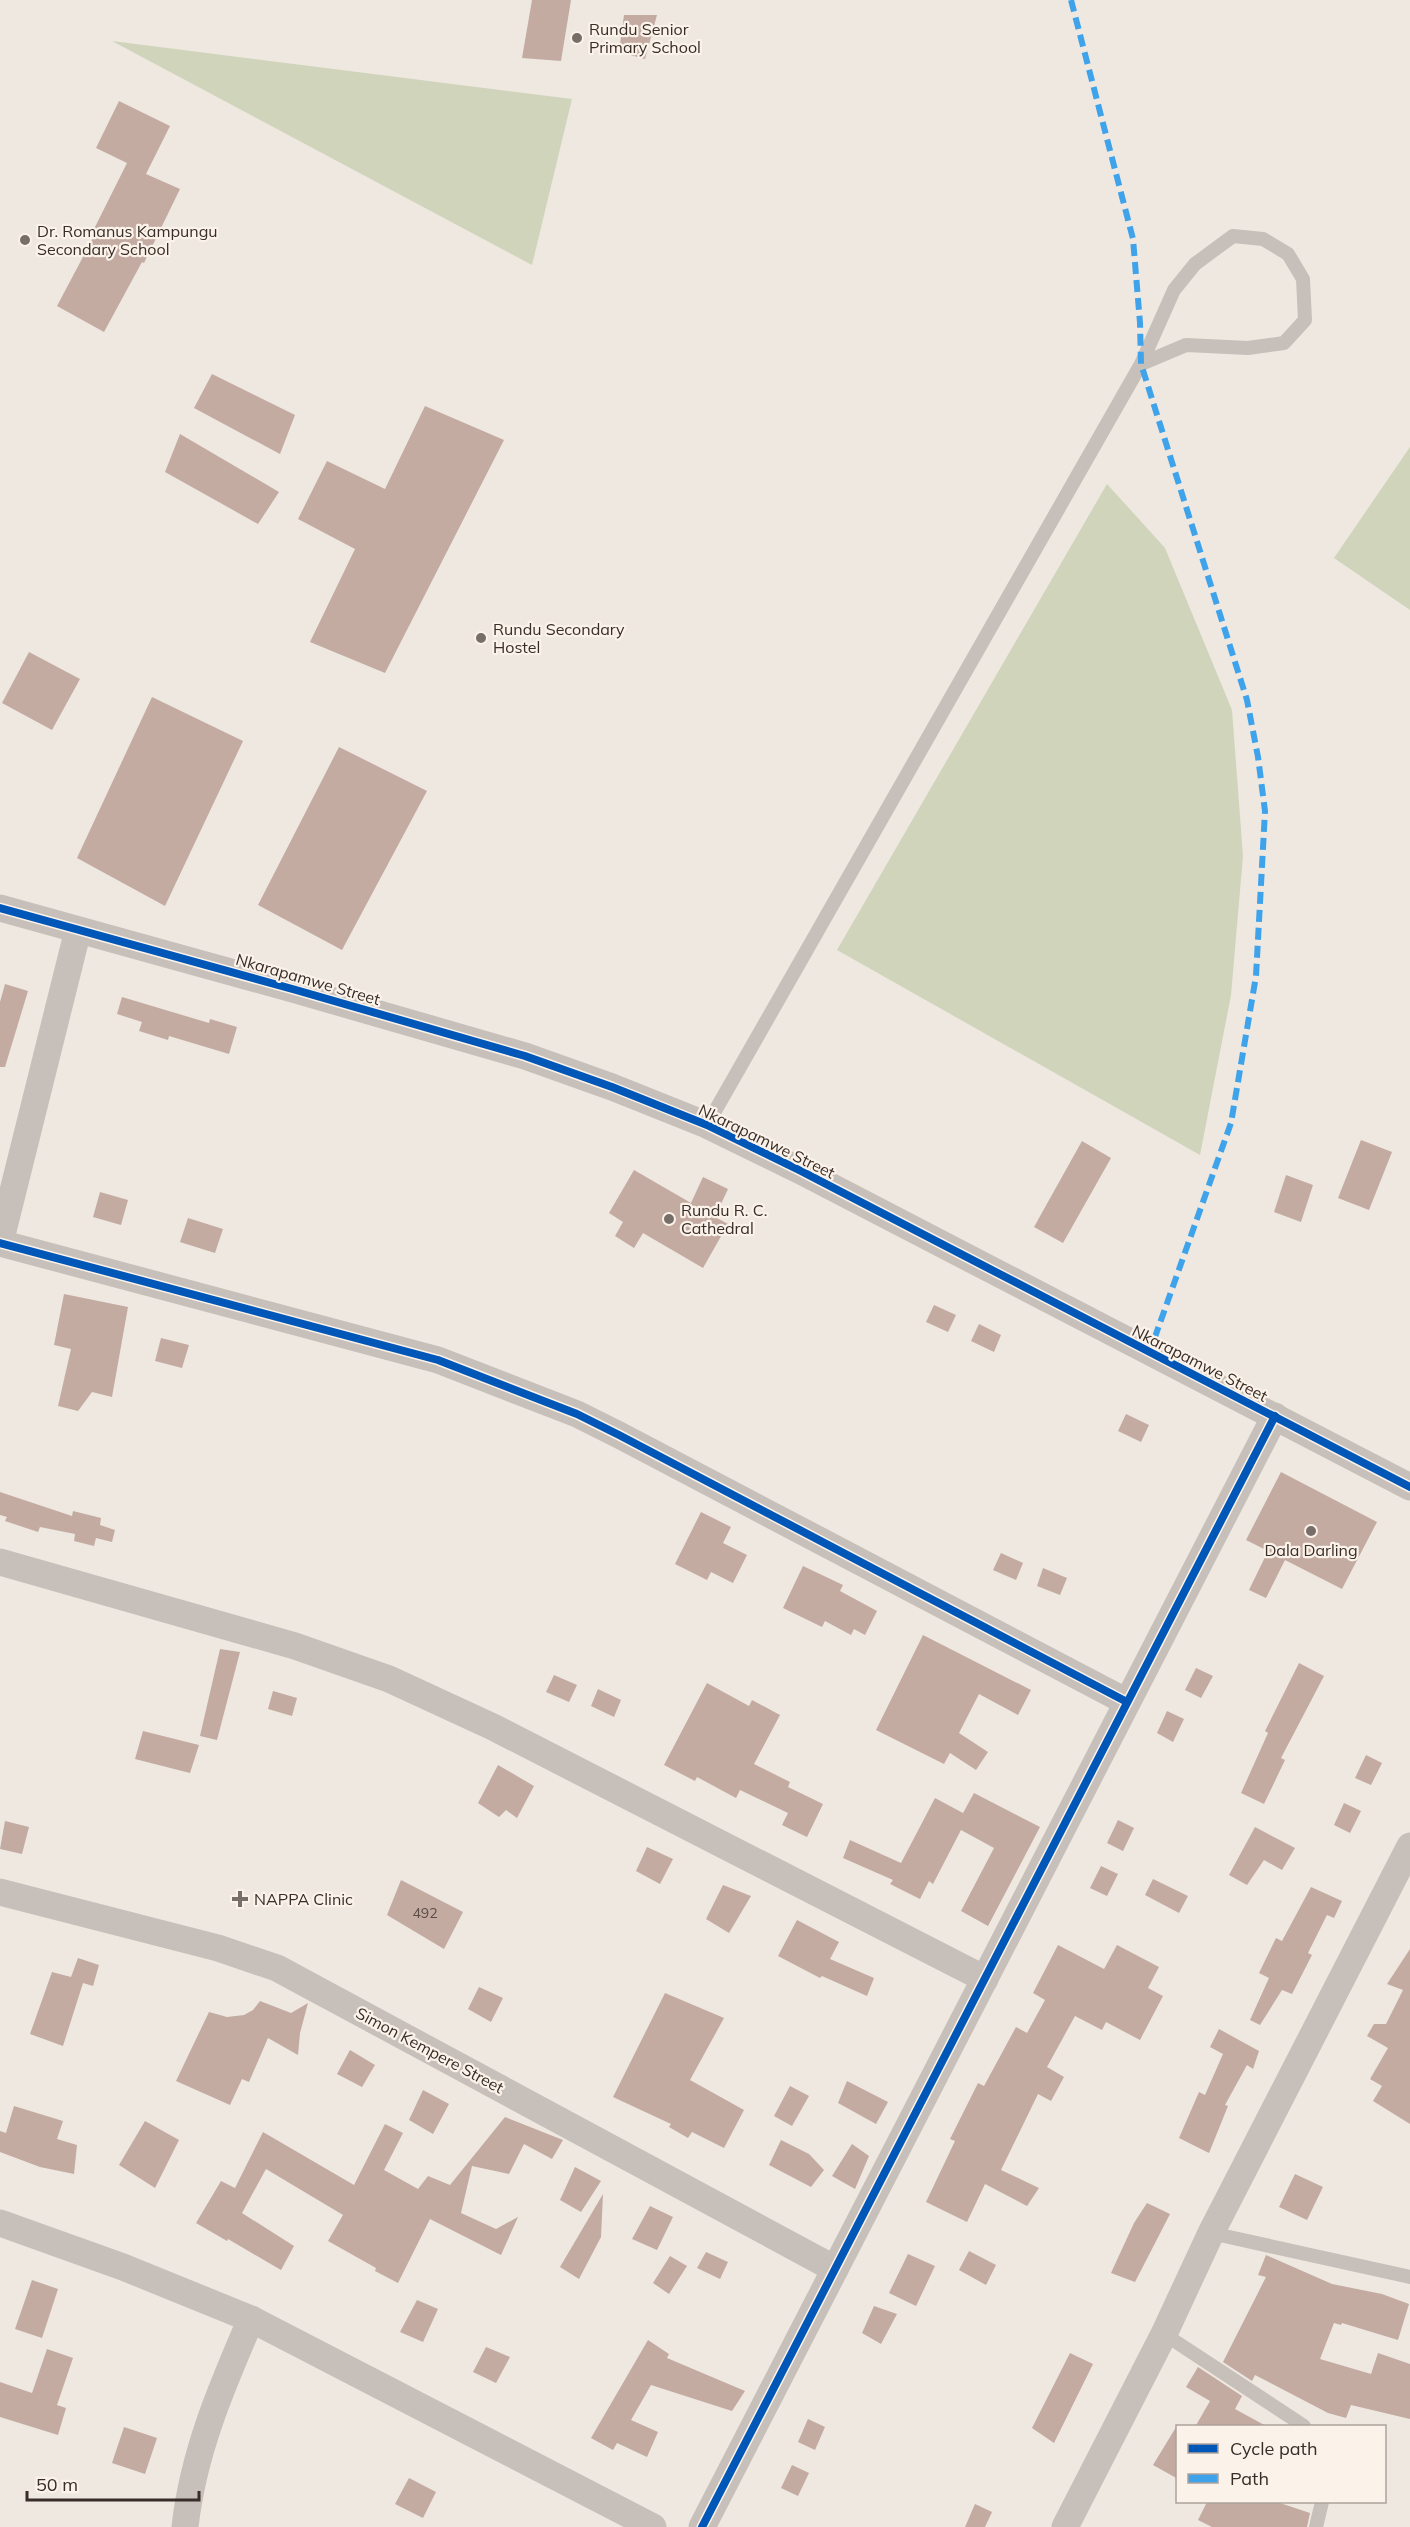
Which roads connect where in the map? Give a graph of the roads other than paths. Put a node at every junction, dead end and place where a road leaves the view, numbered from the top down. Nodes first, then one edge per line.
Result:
1 (1141, 364) junction
2 (0, 908) edge
3 (78, 930) junction
4 (707, 1125) junction
5 (0, 1243) edge
6 (1275, 1416) junction
7 (1410, 1487) edge
8 (0, 1562) edge
9 (1127, 1702) junction
10 (1410, 1846) edge
11 (0, 1892) edge
12 (985, 1980) junction
13 (0, 2223) edge
14 (1211, 2233) junction
15 (835, 2269) junction
16 (1410, 2277) edge
17 (251, 2319) junction
18 (1164, 2334) junction
19 (1301, 2425) edge
20 (1322, 2503) edge
21 (185, 2527) edge
22 (653, 2527) edge
23 (702, 2527) edge
24 (1065, 2527) edge
25 (1316, 2527) edge

1 - 1 lane
1 - 4 lane
2 - 3 street, Nkarapamwe Street
3 - 4 street, Nkarapamwe Street
3 - 5 street
4 - 6 street, Nkarapamwe Street
5 - 9 street
6 - 7 street, Nkarapamwe Street
6 - 9 street
8 - 12 street
9 - 12 street
10 - 14 street
11 - 15 street, Simon Kempere Street
12 - 15 street
13 - 17 street
14 - 16 lane
14 - 18 street
15 - 23 street
17 - 21 street
17 - 22 street
18 - 19 lane
18 - 24 street
20 - 25 lane

